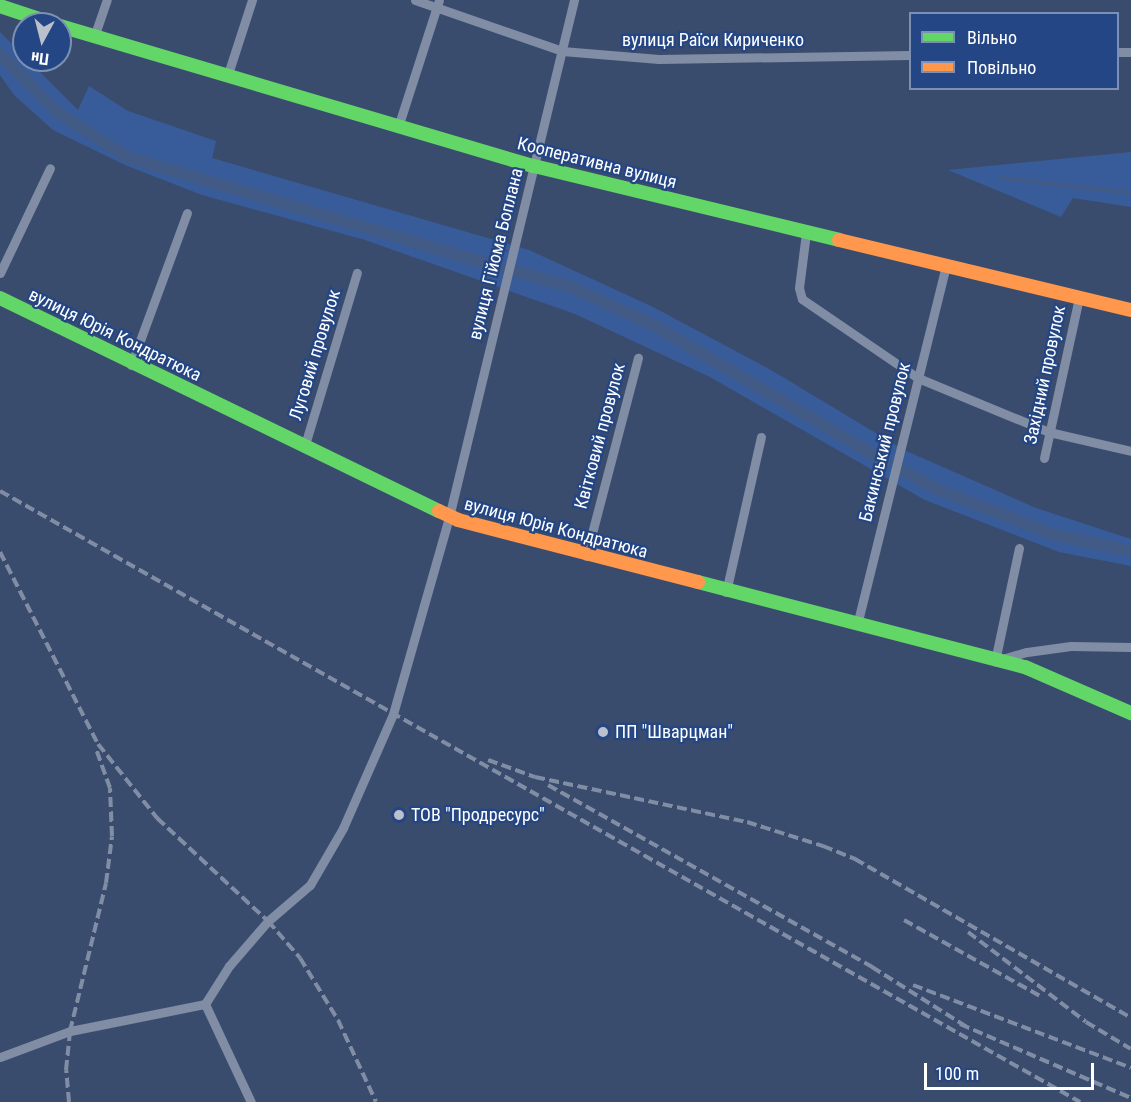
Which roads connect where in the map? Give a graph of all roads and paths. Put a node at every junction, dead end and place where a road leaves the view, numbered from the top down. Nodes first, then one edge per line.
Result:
1 (107, 0) edge
2 (252, 0) edge
3 (415, 0) edge
4 (574, 0) edge
5 (437, 4) edge
6 (0, 6) edge
7 (18, 12) edge
8 (72, 30) edge
9 (94, 37) junction
10 (562, 51) junction
11 (909, 55) edge
12 (227, 77) junction
13 (398, 127) junction
14 (534, 166) junction
15 (50, 168) dead end
16 (187, 213) dead end
17 (806, 233) junction
18 (946, 266) junction
19 (0, 273) edge
20 (357, 273) dead end
21 (0, 298) edge
22 (1079, 298) junction
23 (1131, 310) edge
24 (638, 358) dead end
25 (131, 365) junction
26 (918, 378) junction
27 (1049, 432) junction
28 (761, 437) dead end
29 (304, 448) junction
30 (1131, 451) edge
31 (1044, 458) dead end
32 (448, 517) junction
33 (1019, 548) dead end
34 (586, 556) junction
35 (726, 592) junction
36 (857, 625) junction
37 (1131, 647) edge
38 (995, 661) junction
39 (1131, 713) edge
40 (205, 1004) junction
41 (0, 1057) edge
42 (251, 1102) edge

1 - 9 street
2 - 12 street
3 - 5 street, вулиця Раїси Кириченко
4 - 10 street, вулиця Гійома Боплана
5 - 10 street, вулиця Раїси Кириченко
5 - 13 street
6 - 7 street
8 - 9 street, Кооперативна вулиця
9 - 12 street, Кооперативна вулиця
10 - 11 street, вулиця Раїси Кириченко
10 - 14 street, вулиця Гійома Боплана
12 - 13 street, Кооперативна вулиця
13 - 14 street, Кооперативна вулиця
14 - 17 street, Кооперативна вулиця
14 - 32 street, вулиця Гійома Боплана
15 - 19 street
16 - 25 street
17 - 18 street, Кооперативна вулиця
17 - 26 street
18 - 22 street, Кооперативна вулиця
18 - 26 street, Бакинський провулок
20 - 29 street, Луговий провулок
21 - 25 street, вулиця Юрія Кондратюка
22 - 23 street, Кооперативна вулиця
22 - 27 street, Західний провулок
24 - 34 street, Квітковий провулок
25 - 29 street, вулиця Юрія Кондратюка
26 - 27 street
26 - 36 street, Бакинський провулок
27 - 30 street
27 - 31 street, Західний провулок
28 - 35 street
29 - 32 street, вулиця Юрія Кондратюка
32 - 34 street, вулиця Юрія Кондратюка
32 - 40 street, вулиця Гійома Боплана
33 - 38 street
34 - 35 street, вулиця Юрія Кондратюка
35 - 36 street, вулиця Юрія Кондратюка
36 - 38 street, вулиця Юрія Кондратюка
37 - 38 street
38 - 39 street, вулиця Юрія Кондратюка
40 - 41 street
40 - 42 street

